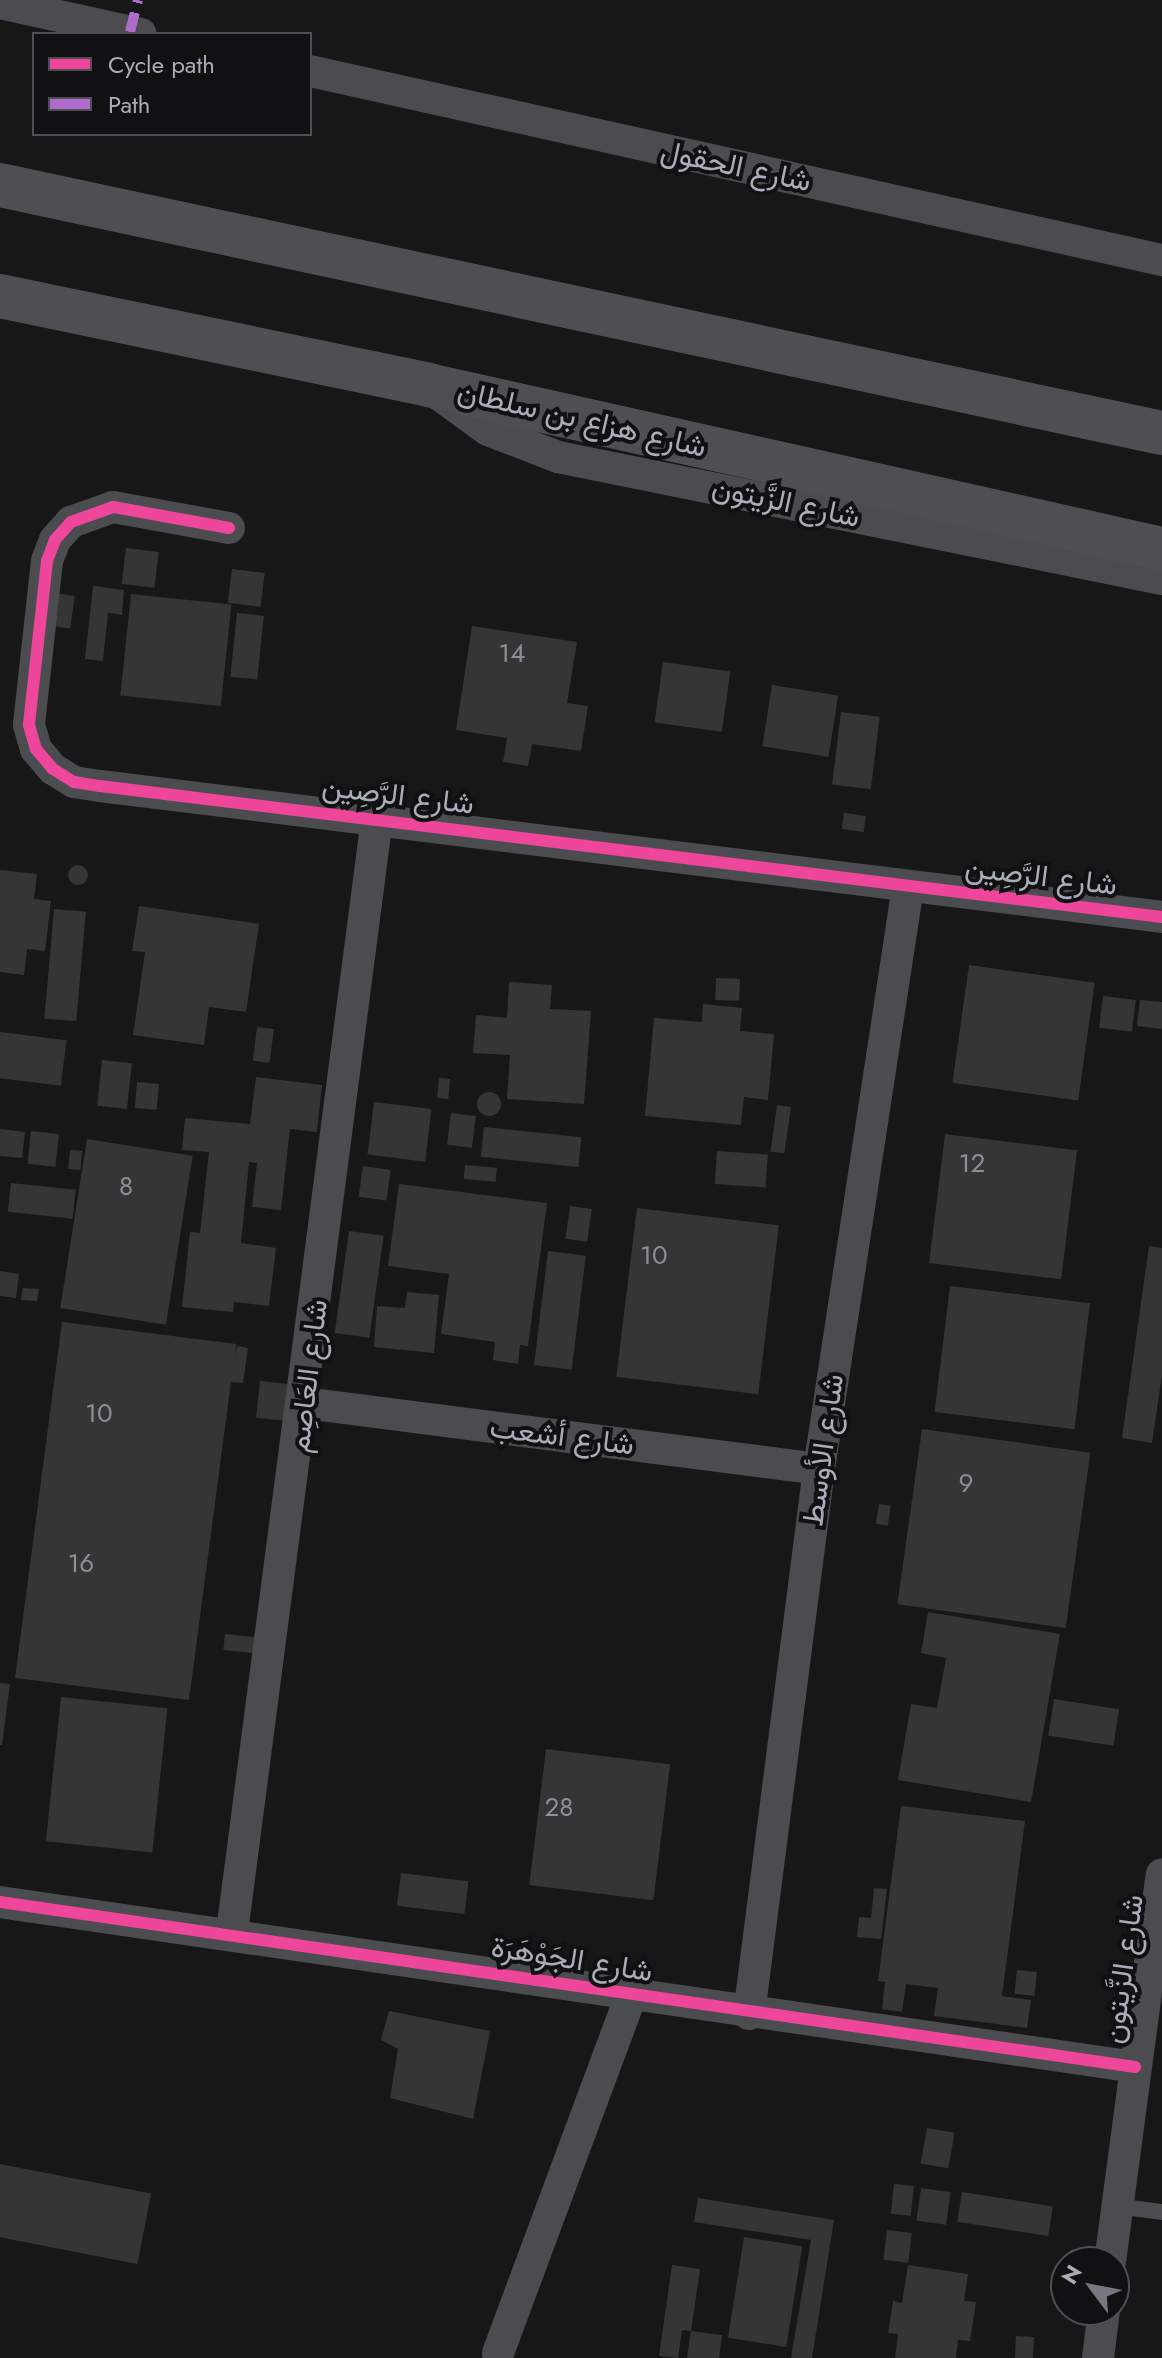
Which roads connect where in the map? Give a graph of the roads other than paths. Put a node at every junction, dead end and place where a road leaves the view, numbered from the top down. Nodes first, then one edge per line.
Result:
1 (0, 3) edge
2 (132, 32) edge
3 (312, 71) edge
4 (0, 185) edge
5 (1162, 260) edge
6 (0, 296) edge
7 (428, 385) junction
8 (1162, 433) edge
9 (229, 528) dead end
10 (1162, 549) edge
11 (1162, 579) edge
12 (377, 818) junction
13 (908, 887) junction
14 (1162, 917) edge
15 (305, 1403) junction
16 (819, 1469) junction
17 (1162, 1874) edge
18 (0, 1902) edge
19 (232, 1932) junction
20 (631, 1995) junction
21 (749, 2014) junction
22 (1135, 2067) junction
23 (1116, 2206) junction
24 (1162, 2212) edge
25 (1112, 2246) edge
26 (1102, 2326) edge
27 (498, 2353) dead end
28 (1098, 2358) edge

1 - 2 street
3 - 5 street, شارع الحقول
4 - 8 main road
6 - 7 main road, شارع هزاع بن سلطان
7 - 10 main road, شارع هزاع بن سلطان
7 - 11 street, شارع الزَّيتون
9 - 12 street, شارع الرَّصِين
12 - 13 street, شارع الرَّصِين
12 - 15 street, شارع العَاصِم
13 - 14 street, شارع الرَّصِين
13 - 16 street, شارع الأوسط
15 - 16 street, شارع أشعب
15 - 19 street, شارع العَاصِم
16 - 21 street, شارع الأوسط
17 - 22 street, شارع الزَّيتون
18 - 19 street, شارع الجَوْهَرَة
19 - 20 street, شارع الجَوْهَرَة
20 - 21 street, شارع الجَوْهَرَة
20 - 27 street, شارع الجَوْهَرَة
21 - 22 street, شارع الجَوْهَرَة
22 - 23 street, شارع الزَّيتون
23 - 24 lane
23 - 25 street, شارع الزَّيتون
26 - 28 street

